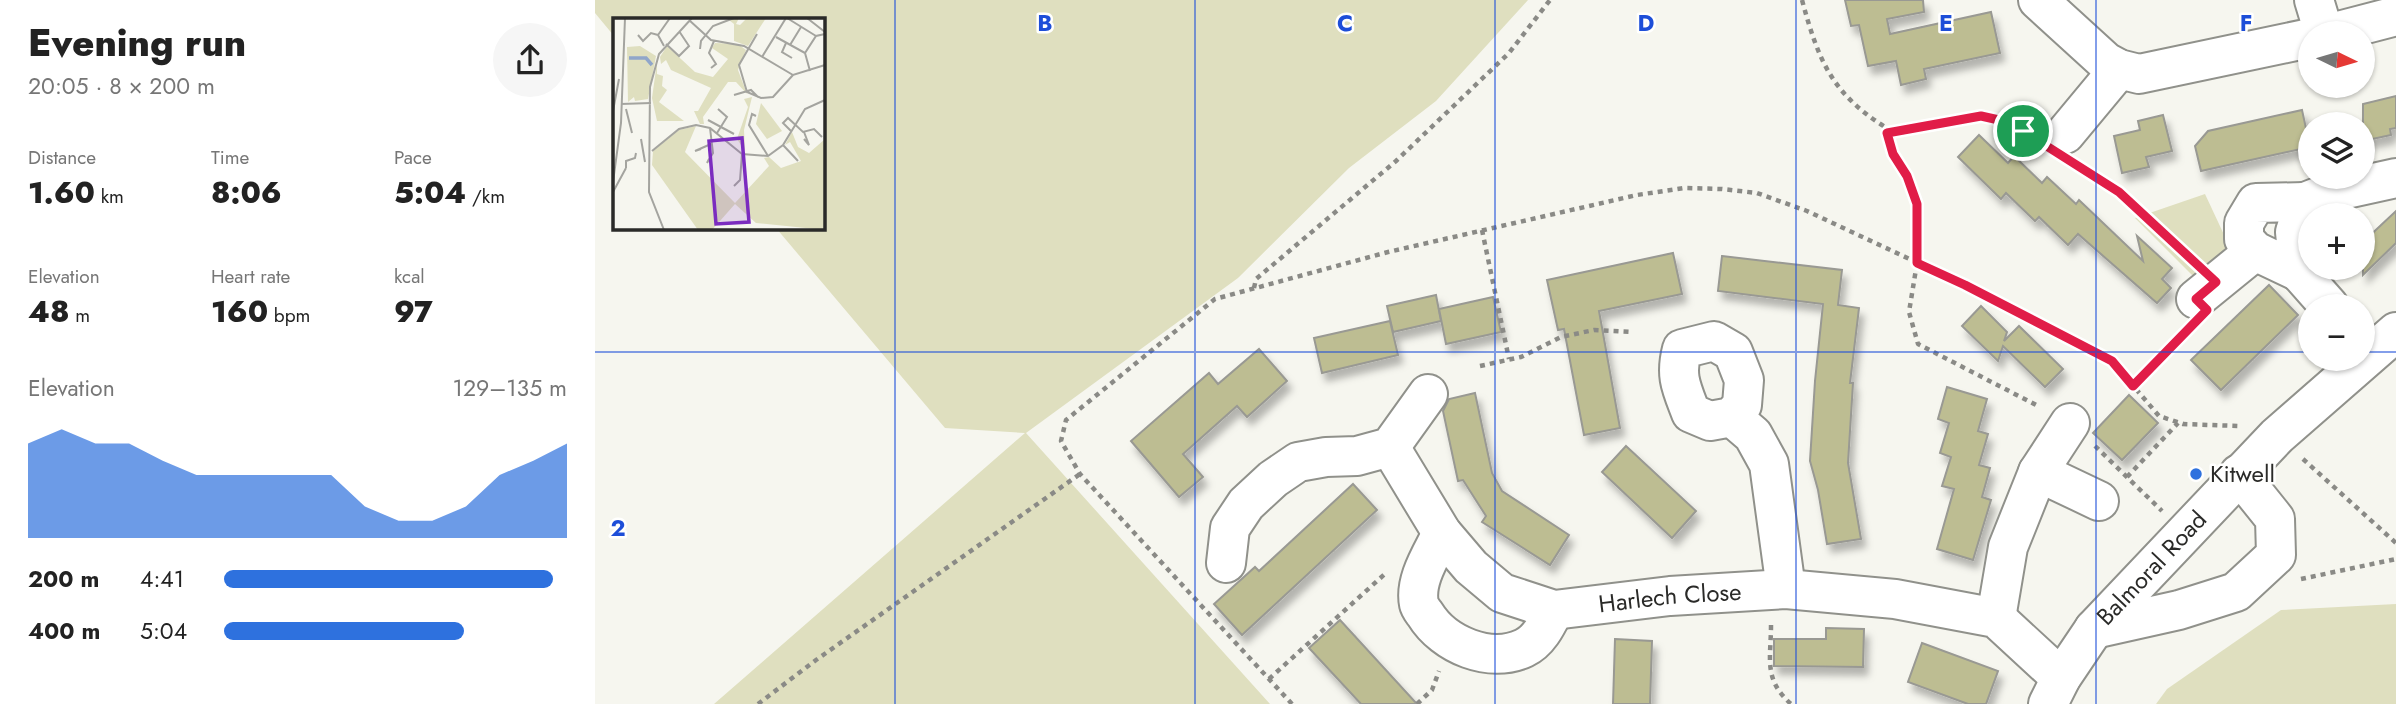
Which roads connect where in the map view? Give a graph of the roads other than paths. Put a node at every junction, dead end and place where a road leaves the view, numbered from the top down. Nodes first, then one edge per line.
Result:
1 (2038, 0) edge
2 (2314, 0) edge
3 (2396, 16) edge
4 (2320, 21) edge
5 (2375, 21) edge
6 (2298, 41) edge
7 (2119, 69) junction
8 (2055, 143) road end
9 (2396, 178) edge
10 (2305, 202) joint
11 (2298, 223) edge
12 (2255, 251) junction
13 (2298, 262) edge
14 (2298, 272) edge
15 (2306, 280) edge
16 (2206, 291) road end
17 (2318, 294) edge
18 (2377, 343) edge
19 (1428, 394) dead end
20 (1733, 417) dead end
21 (2070, 423) road end
22 (1390, 447) junction
23 (2038, 472) junction
24 (2239, 474) junction
25 (2113, 489) road end
26 (1442, 533) junction
27 (1226, 563) dead end
28 (1780, 589) junction
29 (1554, 610) junction
30 (1996, 618) junction
31 (2094, 629) junction
32 (2055, 691) edge

1 - 7 street
2 - 4 street
3 - 5 street
6 - 7 street
7 - 8 street
9 - 10 street
10 - 12 street
11 - 13 street
12 - 14 street
12 - 16 street
15 - 17 street
18 - 24 street, Balmoral Road
19 - 22 street
20 - 28 street
21 - 23 street
22 - 26 street, Harlech Close
22 - 27 street
23 - 25 street
23 - 30 street
24 - 31 street, Balmoral Road
24 - 31 street
26 - 29 street, Harlech Close
26 - 29 street
28 - 29 street, Harlech Close
28 - 30 street, Harlech Close
30 - 32 street
31 - 32 street, Balmoral Road

